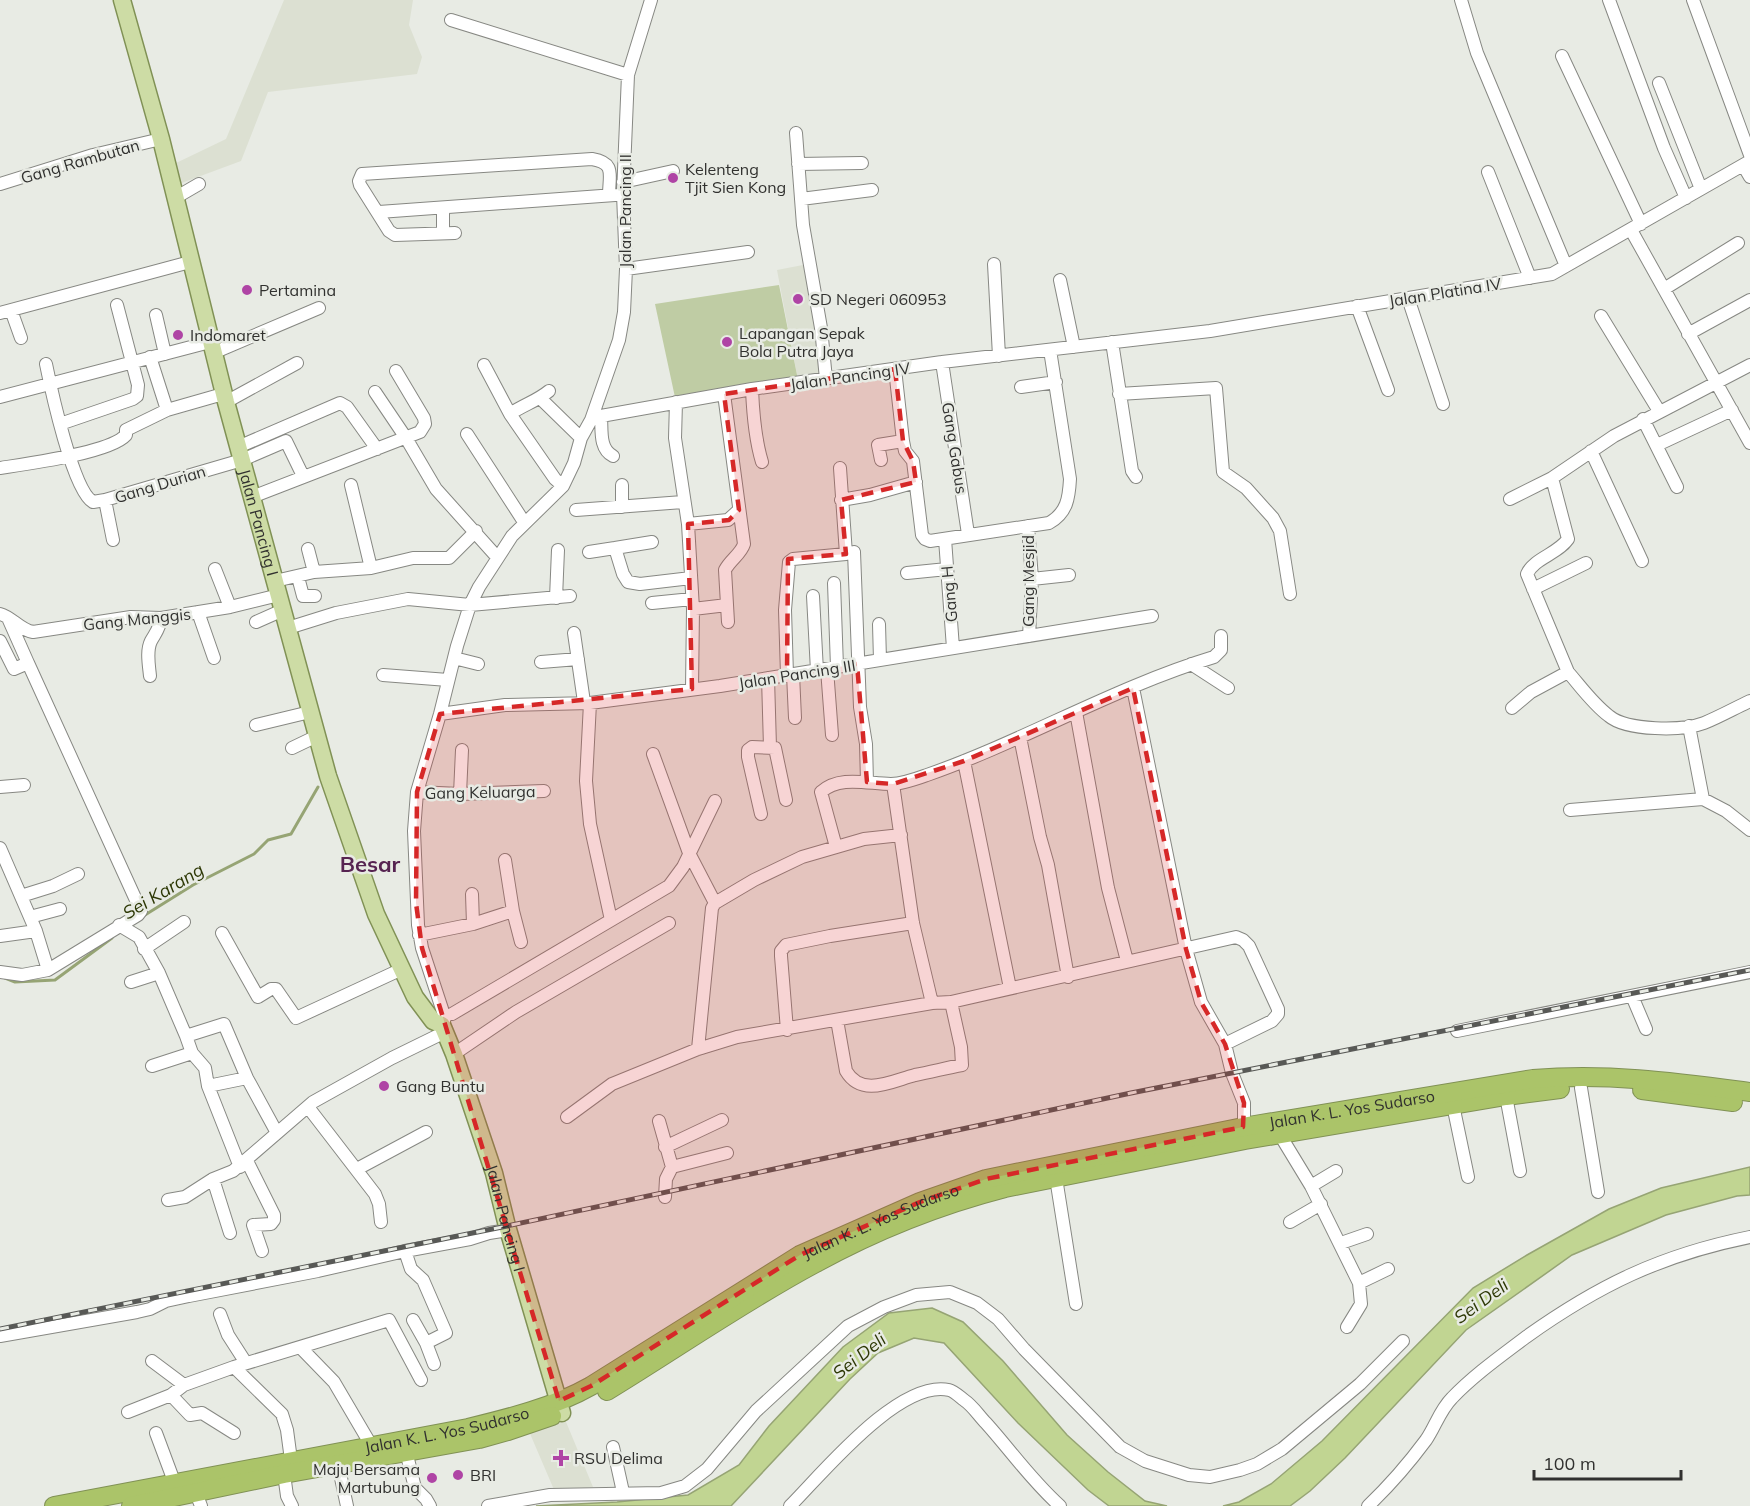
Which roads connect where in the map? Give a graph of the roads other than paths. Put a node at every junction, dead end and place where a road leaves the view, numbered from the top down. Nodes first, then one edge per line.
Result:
1 (122, 0) edge
2 (651, 0) edge
3 (1461, 0) edge
4 (1609, 0) edge
5 (1693, 0) edge
6 (451, 20) dead end
7 (1562, 56) dead end
8 (628, 75) junction
9 (1659, 83) dead end
10 (796, 133) dead end
11 (161, 139) junction
12 (1748, 160) edge
13 (862, 163) dead end
14 (798, 164) junction
15 (672, 171) dead end
16 (1488, 172) dead end
17 (1750, 177) edge
18 (0, 184) edge
19 (199, 184) dead end
20 (623, 188) junction
21 (1701, 189) junction
22 (872, 190) dead end
23 (609, 195) junction
24 (175, 198) junction
25 (1686, 198) junction
26 (801, 199) junction
27 (443, 208) junction
28 (379, 212) junction
29 (1636, 227) junction
30 (1738, 243) dead end
31 (748, 252) dead end
32 (190, 262) junction
33 (994, 264) dead end
34 (1566, 266) junction
35 (626, 269) junction
36 (1530, 278) junction
37 (1060, 280) dead end
38 (1664, 289) junction
39 (1408, 298) junction
40 (1750, 300) edge
41 (117, 305) dead end
42 (1357, 306) junction
43 (319, 308) dead end
44 (5, 312) edge
45 (156, 315) dead end
46 (1601, 316) dead end
47 (1688, 334) junction
48 (21, 339) dead end
49 (1112, 342) junction
50 (1074, 347) junction
51 (212, 348) junction
52 (1050, 350) junction
53 (165, 354) junction
54 (999, 356) junction
55 (150, 357) junction
56 (132, 362) junction
57 (942, 362) junction
58 (297, 363) dead end
59 (46, 364) dead end
60 (484, 365) dead end
61 (1750, 365) edge
62 (895, 369) junction
63 (396, 371) dead end
64 (826, 379) junction
65 (1716, 381) junction
66 (1056, 382) junction
67 (50, 384) junction
68 (1021, 387) dead end
69 (752, 389) junction
70 (1388, 390) dead end
71 (375, 392) dead end
72 (724, 394) junction
73 (1119, 394) junction
74 (0, 397) edge
75 (225, 398) junction
76 (676, 402) junction
77 (1443, 404) dead end
78 (167, 410) junction
79 (1732, 410) junction
80 (1659, 411) junction
81 (510, 414) junction
82 (596, 418) junction
83 (1643, 419) junction
84 (60, 424) junction
85 (467, 434) dead end
86 (406, 438) junction
87 (581, 438) junction
88 (903, 441) junction
89 (1750, 443) edge
90 (1657, 445) junction
91 (377, 449) junction
92 (1592, 451) junction
93 (240, 453) junction
94 (70, 456) junction
95 (614, 456) dead end
96 (881, 460) dead end
97 (762, 462) dead end
98 (0, 468) edge
99 (840, 468) dead end
100 (303, 476) junction
101 (1136, 477) dead end
102 (1552, 478) junction
103 (916, 482) junction
104 (351, 485) dead end
105 (622, 485) dead end
106 (563, 486) junction
107 (1677, 487) dead end
108 (252, 497) junction
109 (1510, 499) dead end
110 (105, 500) junction
111 (841, 500) junction
112 (683, 502) junction
113 (622, 507) junction
114 (576, 510) dead end
115 (739, 510) junction
116 (524, 522) junction
117 (688, 524) junction
118 (1028, 526) junction
119 (476, 531) junction
120 (969, 534) junction
121 (945, 539) junction
122 (113, 540) dead end
123 (652, 542) dead end
124 (615, 548) junction
125 (308, 549) dead end
126 (558, 550) dead end
127 (589, 552) dead end
128 (846, 554) junction
129 (497, 556) junction
130 (1642, 561) dead end
131 (1586, 563) dead end
132 (371, 568) junction
133 (215, 569) dead end
134 (947, 569) junction
135 (314, 572) junction
136 (907, 573) dead end
137 (1069, 575) dead end
138 (298, 577) junction
139 (691, 578) junction
140 (1032, 579) junction
141 (834, 583) dead end
142 (1533, 589) junction
143 (1290, 594) dead end
144 (279, 596) junction
145 (315, 596) dead end
146 (570, 596) dead end
147 (813, 596) dead end
148 (556, 598) junction
149 (652, 603) dead end
150 (693, 604) junction
151 (470, 605) junction
152 (727, 606) junction
153 (230, 607) junction
154 (198, 612) junction
155 (4, 615) edge
156 (1152, 616) dead end
157 (161, 618) junction
158 (256, 621) dead end
159 (728, 622) dead end
160 (879, 624) dead end
161 (288, 628) junction
162 (574, 633) dead end
163 (1029, 636) junction
164 (1221, 636) dead end
165 (0, 641) edge
166 (953, 648) junction
167 (214, 658) dead end
168 (454, 658) junction
169 (578, 659) junction
170 (880, 660) junction
171 (541, 662) dead end
172 (28, 663) junction
173 (477, 664) dead end
174 (857, 664) junction
175 (1191, 664) junction
176 (827, 669) junction
177 (1568, 672) junction
178 (383, 675) dead end
179 (790, 675) junction
180 (150, 676) dead end
181 (768, 678) junction
182 (448, 680) junction
183 (1133, 688) junction
184 (1228, 688) dead end
185 (692, 690) junction
186 (1750, 701) edge
187 (587, 702) junction
188 (1512, 708) dead end
189 (310, 712) junction
190 (1076, 712) junction
191 (439, 717) junction
192 (795, 718) dead end
193 (256, 725) dead end
194 (1689, 726) junction
195 (832, 735) dead end
196 (317, 736) junction
197 (1020, 737) junction
198 (770, 747) junction
199 (292, 748) dead end
200 (462, 750) dead end
201 (653, 754) dead end
202 (964, 761) junction
203 (867, 782) junction
204 (893, 784) junction
205 (24, 785) dead end
206 (0, 788) edge
207 (544, 791) dead end
208 (417, 792) junction
209 (460, 794) junction
210 (786, 800) dead end
211 (1703, 800) junction
212 (715, 801) dead end
213 (1570, 810) dead end
214 (761, 814) dead end
215 (1750, 830) edge
216 (901, 835) junction
217 (836, 846) junction
218 (0, 848) edge
219 (689, 853) junction
220 (505, 860) dead end
221 (78, 874) dead end
222 (472, 894) dead end
223 (21, 896) junction
224 (715, 903) junction
225 (60, 909) dead end
226 (513, 911) junction
227 (30, 917) junction
228 (611, 920) junction
229 (184, 922) dead end
230 (669, 923) dead end
231 (913, 923) junction
232 (473, 924) junction
233 (124, 928) junction
234 (36, 931) junction
235 (222, 933) dead end
236 (419, 935) junction
237 (0, 936) edge
238 (522, 942) dead end
239 (144, 949) junction
240 (1186, 949) junction
241 (1127, 961) junction
242 (402, 969) junction
243 (48, 970) junction
244 (0, 972) edge
245 (1750, 972) edge
246 (159, 973) junction
247 (1068, 977) junction
248 (130, 982) dead end
249 (1010, 988) junction
250 (1632, 996) junction
251 (951, 1002) junction
252 (932, 1003) junction
253 (837, 1020) junction
254 (446, 1024) junction
255 (1646, 1029) dead end
256 (787, 1030) junction
257 (1456, 1031) dead end
258 (186, 1036) junction
259 (1225, 1044) junction
260 (698, 1049) junction
261 (192, 1053) junction
262 (454, 1054) junction
263 (152, 1066) dead end
264 (247, 1078) junction
265 (208, 1086) junction
266 (1581, 1088) junction
267 (1750, 1092) edge
268 (1506, 1096) junction
269 (1453, 1105) junction
270 (1750, 1105) edge
271 (308, 1107) junction
272 (567, 1117) dead end
273 (722, 1120) dead end
274 (659, 1121) dead end
275 (426, 1132) dead end
276 (277, 1133) junction
277 (1244, 1134) junction
278 (1280, 1135) junction
279 (665, 1147) junction
280 (727, 1153) dead end
281 (243, 1164) junction
282 (672, 1167) junction
283 (357, 1169) junction
284 (1336, 1171) dead end
285 (1520, 1171) dead end
286 (1468, 1177) dead end
287 (1056, 1178) junction
288 (213, 1179) junction
289 (1311, 1186) junction
290 (1598, 1192) dead end
291 (665, 1197) dead end
292 (168, 1200) dead end
293 (1321, 1204) junction
294 (381, 1222) dead end
295 (1290, 1222) dead end
296 (508, 1230) junction
297 (230, 1233) dead end
298 (1367, 1234) dead end
299 (1750, 1237) edge
300 (1341, 1244) junction
301 (262, 1251) dead end
302 (405, 1251) junction
303 (1388, 1269) dead end
304 (1359, 1283) junction
305 (1076, 1304) dead end
306 (220, 1314) dead end
307 (413, 1320) dead end
308 (1347, 1326) dead end
309 (0, 1335) edge
310 (1403, 1341) dead end
311 (426, 1343) junction
312 (301, 1348) junction
313 (152, 1361) dead end
314 (434, 1364) dead end
315 (240, 1365) junction
316 (422, 1380) dead end
317 (184, 1385) junction
318 (171, 1395) junction
319 (561, 1407) junction
320 (128, 1412) dead end
321 (156, 1433) dead end
322 (234, 1433) dead end
323 (371, 1445) junction
324 (412, 1446) junction
325 (613, 1447) dead end
326 (338, 1464) junction
327 (288, 1467) junction
328 (623, 1492) junction
329 (170, 1497) edge
330 (198, 1500) edge
331 (54, 1506) edge
332 (131, 1506) edge
333 (292, 1506) edge
334 (347, 1506) edge
335 (430, 1506) edge
336 (488, 1506) edge
337 (790, 1506) edge
338 (1060, 1506) edge
339 (1368, 1506) edge

1 - 11 main road, Jalan Pancing I
2 - 8 street, Jalan Pancing II
3 - 34 street
4 - 25 street
5 - 12 street
6 - 8 street
7 - 29 street
8 - 20 street, Jalan Pancing II
9 - 21 street
10 - 14 street
11 - 18 street, Gang Rambutan
11 - 24 main road, Jalan Pancing I
12 - 17 street
12 - 21 street, Jalan Platina IV
13 - 14 street
14 - 26 street
15 - 20 street
16 - 36 street
19 - 24 street
20 - 23 street
20 - 35 street, Jalan Pancing II
21 - 25 street, Jalan Platina IV
22 - 26 street
23 - 27 street
23 - 28 street
24 - 32 main road, Jalan Pancing I
25 - 29 street, Jalan Platina IV
26 - 64 street
27 - 28 street
27 - 28 street
29 - 34 street, Jalan Platina IV
29 - 38 street
30 - 38 street
31 - 35 street
32 - 44 street
32 - 51 main road, Jalan Pancing I
33 - 54 street
34 - 36 street, Jalan Platina IV
35 - 82 street, Jalan Pancing II
36 - 39 street, Jalan Platina IV
37 - 50 street
38 - 47 street
39 - 42 street, Jalan Platina IV
39 - 77 street
40 - 47 street
41 - 56 street
42 - 49 street, Jalan Platina IV
42 - 70 street
43 - 51 street
44 - 48 street
45 - 53 street
46 - 80 street
47 - 65 street
49 - 50 street, Jalan Pancing IV
49 - 73 street
50 - 52 street, Jalan Pancing IV
51 - 53 street
51 - 75 main road, Jalan Pancing I
52 - 54 street, Jalan Pancing IV
52 - 66 street
53 - 55 street
54 - 57 street, Jalan Pancing IV
55 - 56 street
55 - 78 street
56 - 67 street
56 - 84 street
57 - 62 street, Jalan Pancing IV
57 - 120 street, Gang Gabus
58 - 75 street
59 - 67 street
60 - 81 street
61 - 65 street
62 - 64 street, Jalan Pancing IV
62 - 88 street
63 - 86 street
64 - 69 street, Jalan Pancing IV
65 - 79 street
65 - 80 street
66 - 68 street
66 - 118 street
67 - 74 street
67 - 84 street
69 - 72 street, Jalan Pancing IV
69 - 97 street
71 - 86 street
72 - 76 street, Jalan Pancing IV
72 - 115 street
73 - 101 street
73 - 143 street
75 - 78 street
75 - 93 main road, Jalan Pancing I
76 - 82 street, Jalan Pancing IV
76 - 112 street
78 - 94 street
79 - 89 street
79 - 90 street
80 - 83 street
81 - 87 street
81 - 106 street
82 - 87 street, Jalan Pancing I
82 - 95 street
83 - 90 street
83 - 92 street
84 - 94 street
85 - 116 street
86 - 91 street
86 - 119 street
87 - 106 street, Jalan Pancing I
88 - 96 street
88 - 103 street
90 - 107 street
91 - 93 street
91 - 100 street
92 - 102 street
92 - 130 street
93 - 100 street
93 - 108 main road, Jalan Pancing I
93 - 110 street, Gang Durian
94 - 98 street
94 - 110 street, Gang Durian
99 - 111 street
100 - 108 street
102 - 109 street
102 - 142 street
103 - 111 street
103 - 121 street
104 - 132 street
105 - 113 street
106 - 116 street, Jalan Pancing I
108 - 144 main road, Jalan Pancing I
110 - 122 street
111 - 128 street
112 - 113 street
112 - 117 street
113 - 114 street
115 - 117 street
115 - 152 street
116 - 129 street, Jalan Pancing I
117 - 139 street
118 - 120 street
118 - 140 street, Gang Mesjid
119 - 129 street
119 - 132 street
120 - 121 street
121 - 134 street, Gang H
123 - 124 street
124 - 127 street
124 - 139 street
125 - 135 street
126 - 148 street
128 - 174 street
128 - 179 street
129 - 151 street, Jalan Pancing I
131 - 142 street
132 - 135 street
133 - 153 street
134 - 136 street
134 - 166 street, Gang H
135 - 138 street
137 - 140 street
138 - 144 street
138 - 145 street
139 - 150 street
140 - 163 street, Gang Mesjid
141 - 176 street
142 - 177 street
144 - 153 street, Gang Manggis
144 - 158 street
144 - 161 main road, Jalan Pancing I
146 - 148 street
147 - 176 street
148 - 151 street
149 - 150 street
150 - 152 street
150 - 185 street
151 - 161 street
151 - 168 street, Jalan Pancing I
152 - 159 street
153 - 154 street, Gang Manggis
154 - 157 street, Gang Manggis
154 - 167 street
155 - 157 street, Gang Manggis
155 - 172 street
156 - 163 street, Jalan Pancing III
157 - 180 street
160 - 170 street
161 - 189 main road, Jalan Pancing I
162 - 169 street
163 - 166 street, Jalan Pancing III
164 - 175 street
165 - 172 street
166 - 170 street, Jalan Pancing III
168 - 173 street
168 - 182 street, Jalan Pancing I
169 - 171 street
169 - 187 street
170 - 174 street, Jalan Pancing III
172 - 233 street
174 - 176 street, Jalan Pancing III
174 - 203 street
175 - 183 street
175 - 184 street
176 - 179 street, Jalan Pancing III
176 - 195 street
177 - 188 street
177 - 194 street
178 - 182 street
179 - 181 street, Jalan Pancing III
179 - 192 street
181 - 185 street, Jalan Pancing III
181 - 198 street
182 - 191 street, Jalan Pancing I
183 - 190 street
183 - 240 street
185 - 187 street, Jalan Pancing III
186 - 194 street
187 - 191 street, Jalan Pancing III
187 - 228 street
189 - 193 street
189 - 196 main road, Jalan Pancing I
190 - 197 street
190 - 241 street
191 - 208 street, Jalan Pancing I
194 - 211 street
196 - 199 street
196 - 242 main road, Jalan Pancing I
197 - 202 street
197 - 247 street
198 - 210 street
198 - 214 street
200 - 209 street
201 - 219 street
202 - 204 street
202 - 249 street
203 - 204 street
203 - 217 street
204 - 216 street
205 - 206 street
207 - 209 street, Gang Keluarga
208 - 209 street, Gang Keluarga
208 - 236 street, Jalan Pancing I
211 - 213 street
211 - 215 street
212 - 219 street
216 - 217 street
216 - 231 street
217 - 224 street
218 - 223 street
219 - 224 street
219 - 228 street
220 - 226 street
221 - 223 street
222 - 232 street
223 - 227 street
224 - 260 street
225 - 227 street
226 - 232 street
226 - 238 street
227 - 234 street
228 - 254 street
229 - 239 street
230 - 262 street
231 - 252 street
231 - 256 street
232 - 236 street
233 - 239 street
233 - 243 street
234 - 237 street
234 - 243 street
235 - 242 street
236 - 254 street, Jalan Pancing I
239 - 246 street
240 - 241 street
240 - 259 street
240 - 259 street
241 - 247 street
242 - 254 main road, Jalan Pancing I
243 - 244 street
245 - 250 street
246 - 248 street
246 - 258 street
247 - 249 street
249 - 251 street
250 - 255 street
250 - 257 street
251 - 252 street
251 - 253 street
252 - 253 street
253 - 256 street
254 - 262 main road, Jalan Pancing I
254 - 271 street
256 - 260 street
258 - 261 street
258 - 264 street
259 - 277 street
260 - 272 street
261 - 263 street
261 - 265 street
262 - 296 main road, Jalan Pancing I
264 - 265 street
264 - 276 street
265 - 281 street
266 - 268 highway, Jalan K. L. Yos Sudarso
266 - 270 highway, Jalan K. L. Yos Sudarso
266 - 290 street
267 - 277 highway, Jalan K. L. Yos Sudarso
268 - 269 highway, Jalan K. L. Yos Sudarso
268 - 285 street
269 - 278 highway, Jalan K. L. Yos Sudarso
269 - 286 street
271 - 276 street
271 - 283 street
273 - 279 street
274 - 279 street
275 - 283 street
276 - 281 street
277 - 278 highway, Jalan K. L. Yos Sudarso
277 - 287 highway, Jalan K. L. Yos Sudarso
277 - 319 highway, Jalan K. L. Yos Sudarso
278 - 289 street
279 - 282 street
280 - 282 street
281 - 288 street
281 - 301 street
282 - 291 street
283 - 294 street
284 - 289 street
287 - 305 street
287 - 319 highway, Jalan K. L. Yos Sudarso
288 - 292 street
288 - 297 street
289 - 293 street
293 - 295 street
293 - 300 street
296 - 302 street
296 - 319 main road, Jalan Pancing I
298 - 300 street
299 - 339 street
300 - 304 street
302 - 309 street
302 - 311 street
303 - 304 street
304 - 308 street
306 - 315 street
307 - 311 street
310 - 328 street
311 - 314 street
312 - 315 street
312 - 316 street
312 - 323 street
313 - 317 street
315 - 317 street
315 - 327 street
317 - 318 street
318 - 320 street
318 - 322 street
319 - 324 highway, Jalan K. L. Yos Sudarso
321 - 329 street
323 - 324 highway, Jalan K. L. Yos Sudarso
323 - 327 highway, Jalan K. L. Yos Sudarso
324 - 326 highway, Jalan K. L. Yos Sudarso
324 - 335 street
325 - 328 street
326 - 327 highway, Jalan K. L. Yos Sudarso
326 - 334 street
327 - 329 highway, Jalan K. L. Yos Sudarso
327 - 330 highway, Jalan K. L. Yos Sudarso
327 - 333 street
328 - 336 street
329 - 330 highway, Jalan K. L. Yos Sudarso
329 - 331 highway, Jalan K. L. Yos Sudarso
329 - 332 highway, Jalan K. L. Yos Sudarso
337 - 338 street

